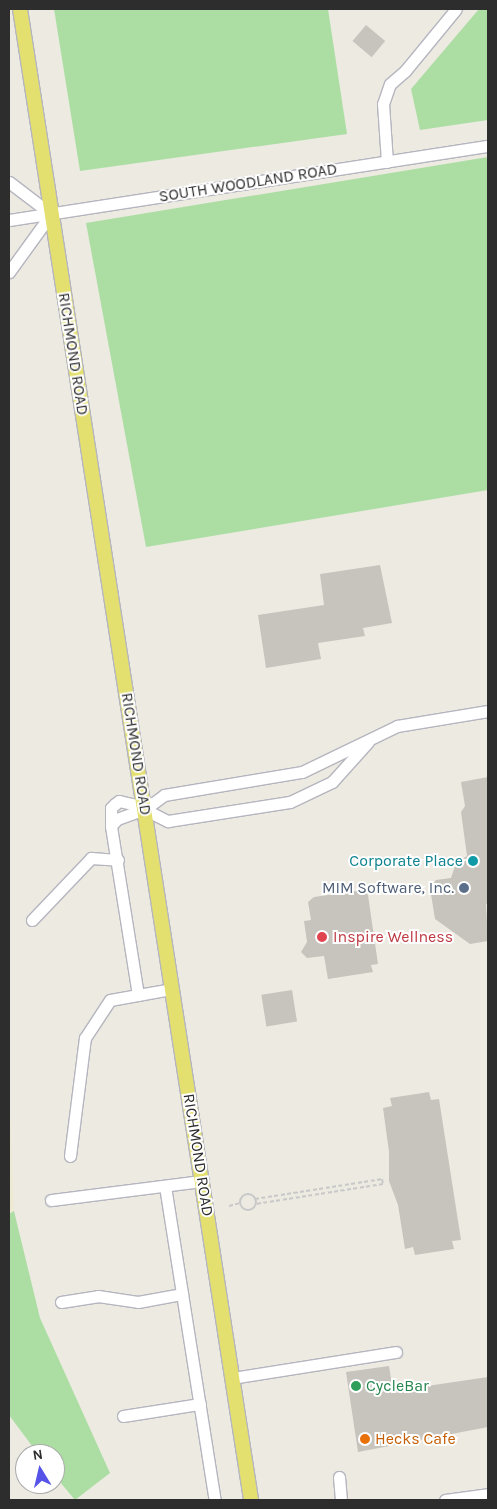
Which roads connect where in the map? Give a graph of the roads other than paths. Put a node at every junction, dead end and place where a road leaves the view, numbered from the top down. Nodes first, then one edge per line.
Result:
1 (20, 9) edge
2 (456, 9) edge
3 (488, 146) edge
4 (387, 162) junction
5 (9, 182) edge
6 (51, 214) junction
7 (9, 220) edge
8 (9, 272) edge
9 (488, 711) edge
10 (368, 742) junction
11 (145, 809) junction
12 (118, 860) junction
13 (32, 920) dead end
14 (172, 989) junction
15 (138, 995) junction
16 (70, 1156) dead end
17 (202, 1181) junction
18 (165, 1186) junction
19 (51, 1200) dead end
20 (182, 1294) junction
21 (61, 1302) dead end
22 (396, 1352) dead end
23 (232, 1378) junction
24 (200, 1404) junction
25 (123, 1416) dead end
26 (339, 1477) dead end
27 (488, 1494) edge
28 (215, 1500) edge
29 (248, 1500) edge
30 (341, 1500) edge
31 (445, 1500) edge

1 - 6 main road, RICHMOND ROAD
2 - 4 street
3 - 4 street, SOUTH WOODLAND ROAD
4 - 6 street, SOUTH WOODLAND ROAD
5 - 6 street
6 - 7 street, SOUTH WOODLAND ROAD
6 - 8 street
6 - 11 main road, RICHMOND ROAD
9 - 10 street
10 - 11 street
10 - 11 street
11 - 12 street
11 - 14 main road, RICHMOND ROAD
12 - 13 street
12 - 15 street
14 - 15 street
14 - 17 main road, RICHMOND ROAD
15 - 16 street
17 - 18 street
17 - 23 main road, RICHMOND ROAD
18 - 19 street
18 - 20 street
20 - 21 street
20 - 24 street
22 - 23 street
23 - 29 main road, RICHMOND ROAD
24 - 25 street
24 - 28 street
26 - 30 street
27 - 31 street

